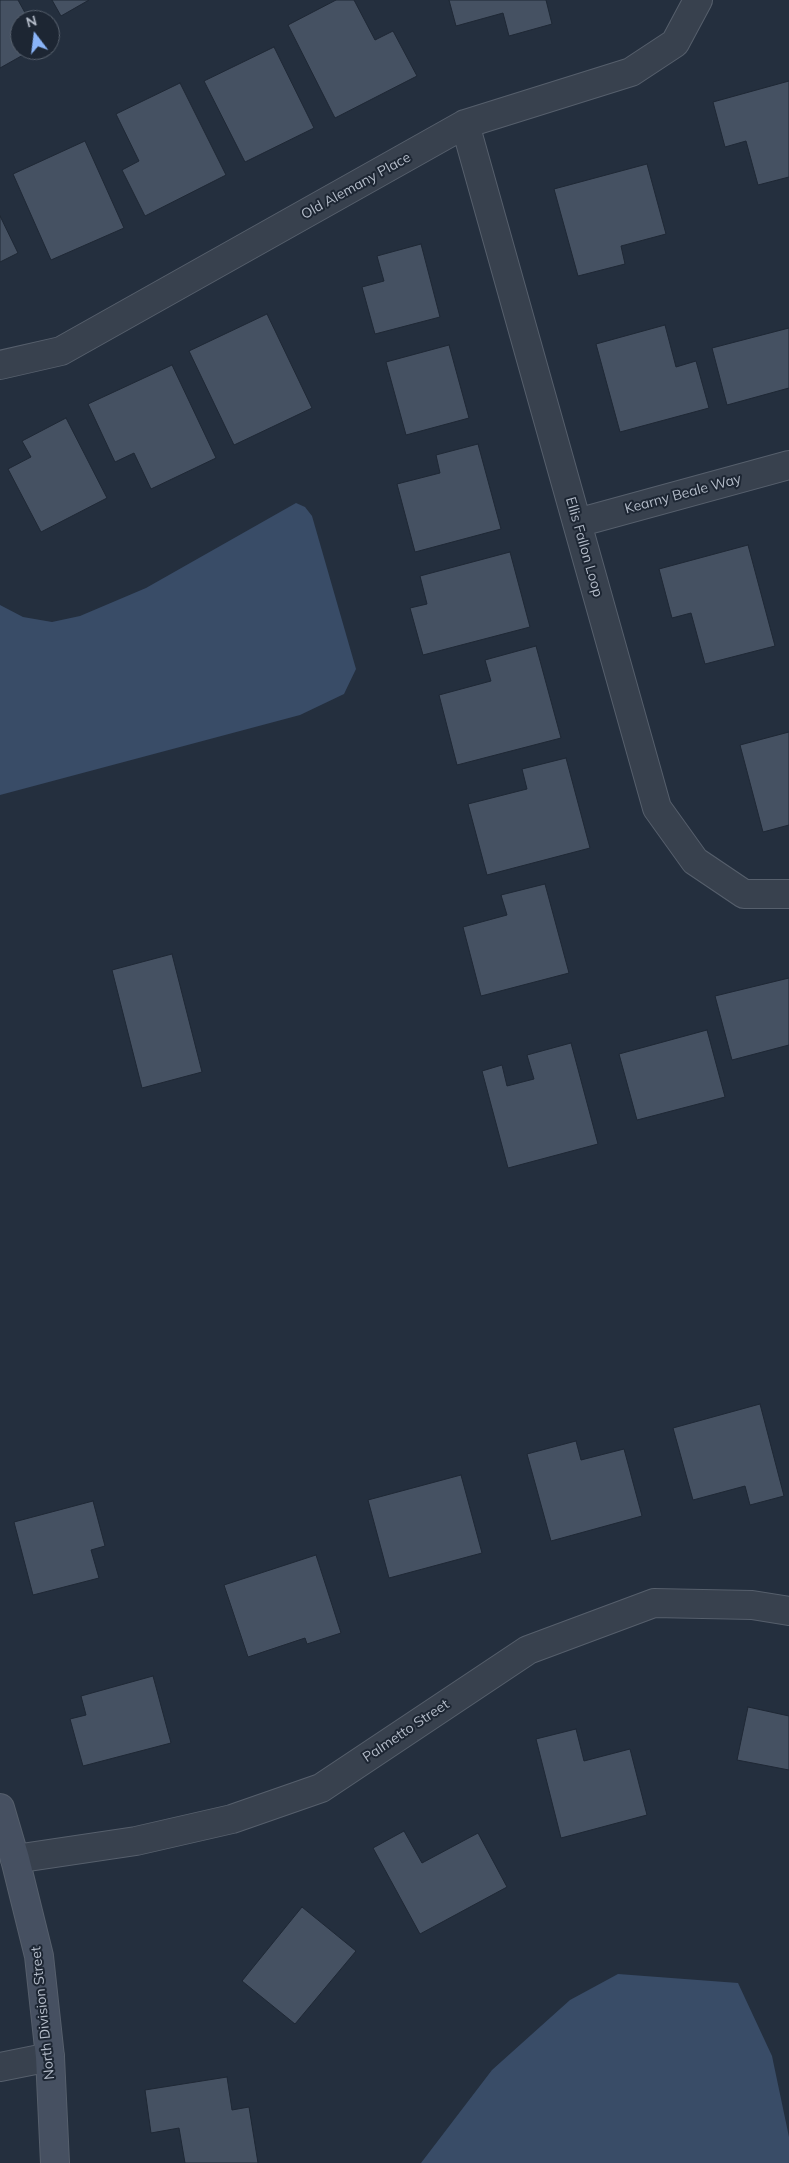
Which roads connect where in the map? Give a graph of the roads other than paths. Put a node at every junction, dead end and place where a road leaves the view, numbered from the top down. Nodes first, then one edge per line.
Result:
1 (698, 0) edge
2 (465, 124) junction
3 (0, 365) edge
4 (789, 465) edge
5 (577, 523) junction
6 (789, 894) edge
7 (789, 1612) edge
8 (0, 1808) edge
9 (16, 1860) junction
10 (50, 2057) junction
11 (0, 2067) edge
12 (54, 2163) edge

1 - 2 street, Old Alemany Place
2 - 3 street, Old Alemany Place
2 - 5 street, Ellis Fallon Loop
4 - 5 street, Kearny Beale Way
5 - 6 street, Ellis Fallon Loop
7 - 9 street, Palmetto Street
8 - 9 street, North Division Street
9 - 10 street, North Division Street
10 - 11 street
10 - 12 street, North Division Street

